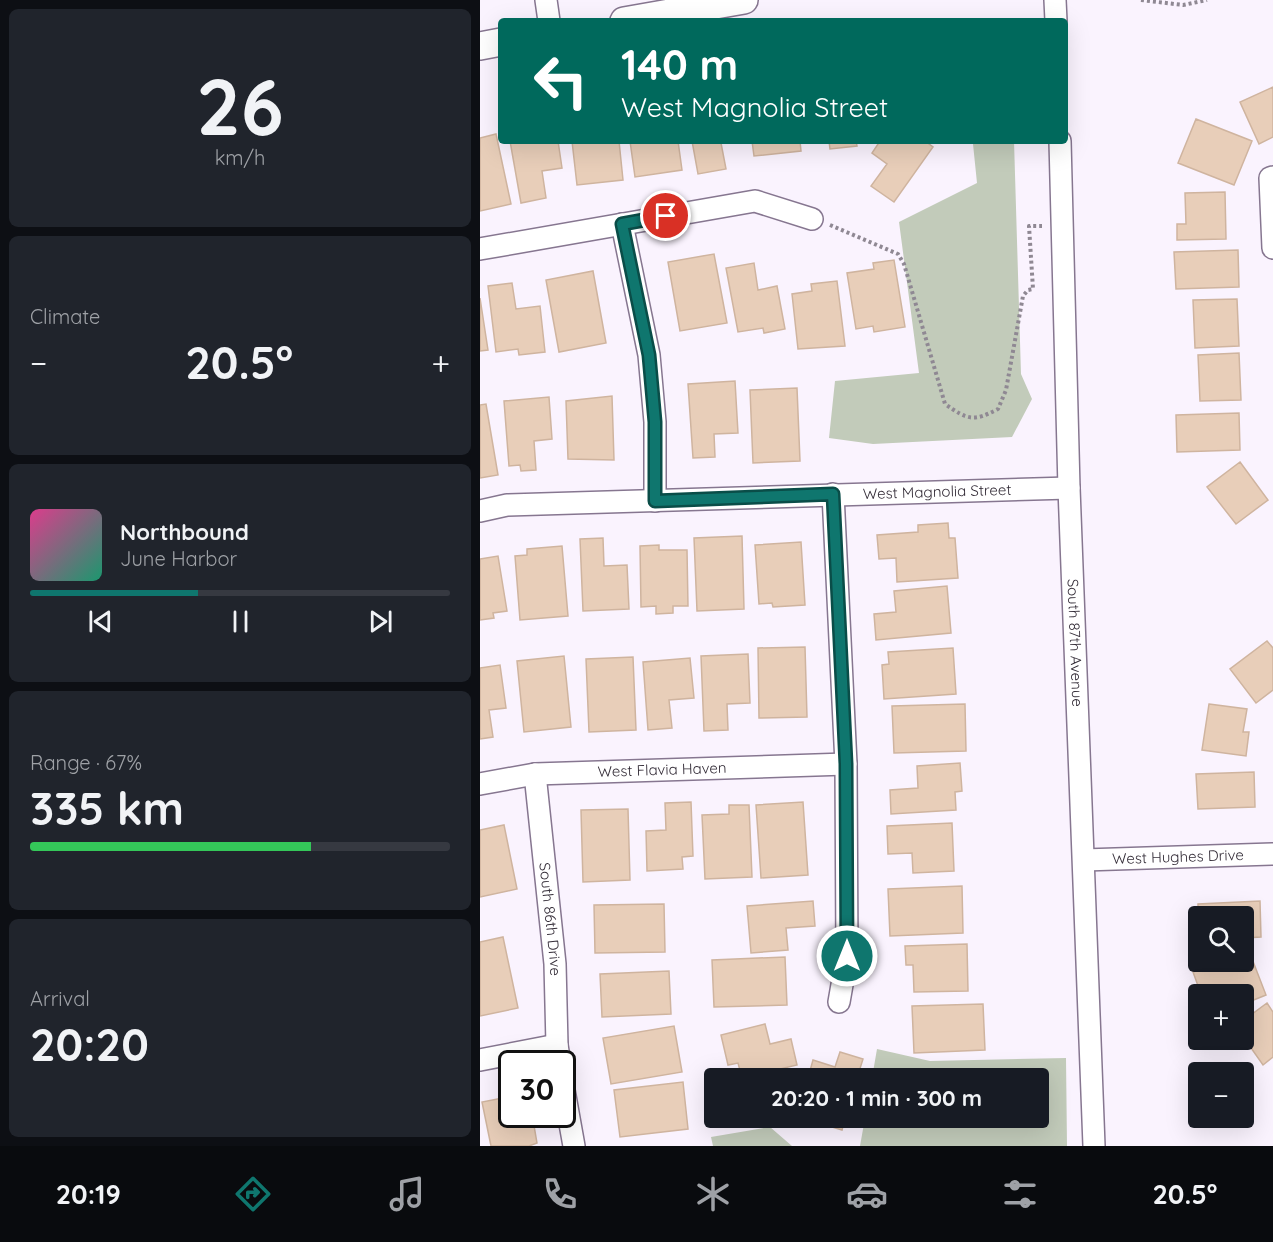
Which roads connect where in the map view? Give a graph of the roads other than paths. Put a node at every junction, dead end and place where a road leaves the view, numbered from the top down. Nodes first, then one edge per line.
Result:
1 (546, 0) edge
2 (744, 0) edge
3 (1055, 0) edge
4 (549, 18) edge
5 (641, 18) edge
6 (1056, 18) edge
7 (498, 43) edge
8 (480, 46) edge
9 (1060, 144) edge
10 (1271, 178) edge
11 (812, 219) road end
12 (622, 224) junction
13 (1273, 248) edge
14 (480, 249) edge
15 (1069, 488) junction
16 (833, 494) junction
17 (655, 501) junction
18 (480, 511) edge
19 (846, 764) junction
20 (535, 774) junction
21 (480, 784) edge
22 (1273, 854) edge
23 (1084, 860) junction
24 (839, 1002) dead end
25 (558, 1050) edge
26 (498, 1059) edge
27 (480, 1060) edge
28 (571, 1128) edge
29 (574, 1146) edge
30 (1094, 1146) edge

1 - 4 street
2 - 5 main road
3 - 6 street
7 - 8 main road
9 - 15 street, South 87th Avenue
10 - 13 street
11 - 12 street
12 - 14 street
12 - 17 street
15 - 16 street, West Magnolia Street
15 - 23 street, South 87th Avenue
16 - 17 street, West Magnolia Street
16 - 19 street
17 - 18 street, West Magnolia Street
19 - 20 street, West Flavia Haven
19 - 24 street
20 - 21 street, West Flavia Haven
20 - 25 street, South 86th Drive
22 - 23 street, West Hughes Drive
23 - 30 street, South 87th Avenue
26 - 27 street
28 - 29 street

